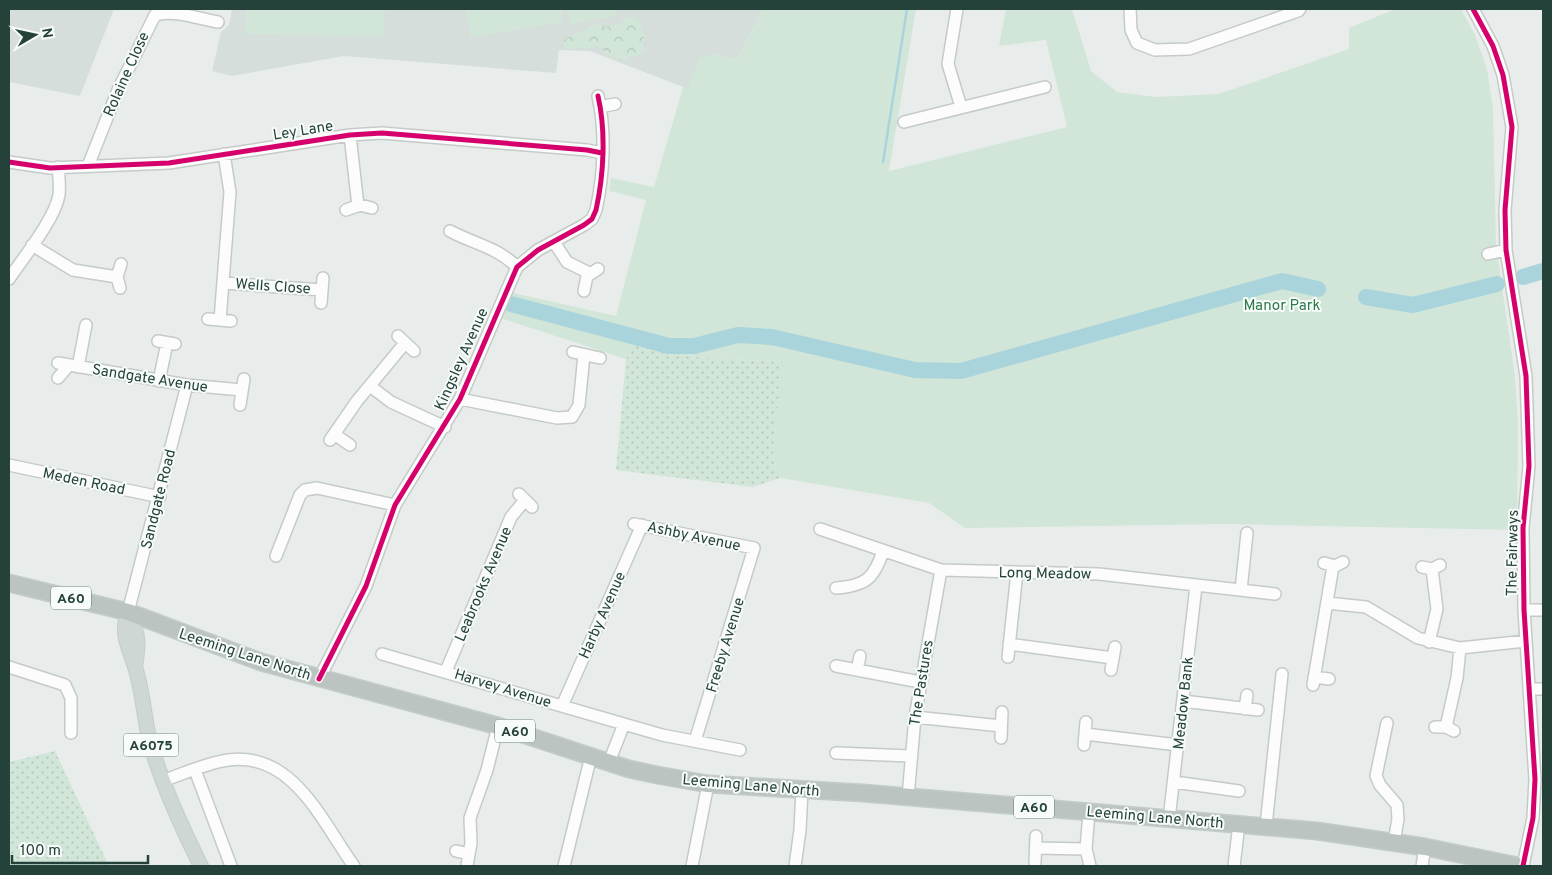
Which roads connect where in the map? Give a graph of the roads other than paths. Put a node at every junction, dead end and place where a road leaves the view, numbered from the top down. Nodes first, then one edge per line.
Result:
1 (957, 9) edge
2 (1130, 9) edge
3 (1300, 9) edge
4 (1474, 9) edge
5 (218, 22) dead end
6 (1045, 87) dead end
7 (615, 104) dead end
8 (961, 107) junction
9 (904, 122) dead end
10 (350, 135) junction
11 (602, 153) junction
12 (224, 154) junction
13 (9, 162) edge
14 (88, 166) junction
15 (58, 167) junction
16 (358, 206) junction
17 (372, 208) dead end
18 (346, 210) dead end
19 (450, 231) dead end
20 (554, 242) junction
21 (32, 245) junction
22 (1506, 250) junction
23 (1488, 254) dead end
24 (121, 264) dead end
25 (517, 266) junction
26 (323, 278) dead end
27 (9, 279) edge
28 (223, 283) junction
29 (322, 290) junction
30 (584, 291) dead end
31 (322, 303) dead end
32 (220, 320) dead end
33 (86, 325) dead end
34 (167, 342) dead end
35 (406, 343) dead end
36 (572, 352) dead end
37 (584, 354) junction
38 (600, 358) dead end
39 (68, 365) junction
40 (58, 378) dead end
41 (159, 381) junction
42 (187, 385) junction
43 (370, 386) junction
44 (460, 399) junction
45 (240, 405) dead end
46 (445, 427) junction
47 (350, 445) dead end
48 (9, 465) edge
49 (160, 497) junction
50 (525, 500) dead end
51 (395, 505) junction
52 (638, 524) joint
53 (820, 530) dead end
54 (1243, 539) dead end
55 (275, 548) dead end
56 (754, 548) joint
57 (883, 551) junction
58 (1333, 564) dead end
59 (1431, 567) dead end
60 (941, 570) junction
61 (1018, 572) junction
62 (9, 583) edge
63 (1196, 586) junction
64 (836, 588) dead end
65 (1241, 590) junction
66 (1275, 594) dead end
67 (1327, 603) junction
68 (1524, 610) junction
69 (1543, 610) edge
70 (128, 612) junction
71 (1526, 641) junction
72 (1429, 642) junction
73 (1009, 644) junction
74 (1460, 648) junction
75 (382, 654) dead end
76 (860, 656) dead end
77 (1008, 656) dead end
78 (836, 666) dead end
79 (9, 667) edge
80 (857, 670) junction
81 (1112, 670) dead end
82 (446, 671) junction
83 (1282, 674) dead end
84 (320, 679) junction
85 (1329, 679) dead end
86 (920, 682) junction
87 (1530, 689) junction
88 (1543, 689) edge
89 (1247, 695) dead end
90 (1182, 701) junction
91 (562, 706) junction
92 (1246, 709) junction
93 (1258, 710) dead end
94 (1002, 712) dead end
95 (915, 717) junction
96 (1387, 723) dead end
97 (624, 724) junction
98 (498, 726) junction
99 (1002, 726) junction
100 (1445, 728) dead end
101 (71, 733) dead end
102 (1085, 734) dead end
103 (1001, 738) dead end
104 (695, 741) junction
105 (849, 741) dead end
106 (1178, 745) junction
107 (740, 750) dead end
108 (836, 753) dead end
109 (848, 753) junction
110 (591, 756) junction
111 (910, 756) junction
112 (610, 762) junction
113 (194, 770) junction
114 (162, 781) junction
115 (1174, 782) junction
116 (708, 784) junction
117 (802, 790) junction
118 (1239, 791) dead end
119 (908, 797) junction
120 (1090, 812) junction
121 (1169, 819) junction
122 (1239, 824) junction
123 (1266, 826) junction
124 (1036, 836) dead end
125 (1394, 842) junction
126 (1425, 847) junction
127 (1036, 848) junction
128 (1086, 849) junction
129 (456, 851) dead end
130 (470, 854) junction
131 (1035, 863) dead end
132 (201, 866) edge
133 (231, 866) edge
134 (354, 866) edge
135 (467, 866) edge
136 (564, 866) edge
137 (692, 866) edge
138 (795, 866) edge
139 (1090, 866) edge
140 (1234, 866) edge
141 (1422, 866) edge
142 (1518, 866) edge
143 (1523, 866) edge

1 - 8 street
2 - 3 street
4 - 22 street, The Fairways
5 - 14 street, Rolaine Close
6 - 8 street
7 - 11 street
8 - 9 street
10 - 11 street, Ley Lane
10 - 12 street, Ley Lane
10 - 16 street
11 - 20 street
12 - 14 street, Ley Lane
12 - 28 street
13 - 15 street, Ley Lane
14 - 15 street, Ley Lane
15 - 21 street
16 - 17 street
16 - 18 street
19 - 25 street
20 - 25 street
20 - 30 street
21 - 24 street
21 - 27 street
22 - 23 street
22 - 68 street, The Fairways
25 - 44 street, Kingsley Avenue
26 - 29 street, Wells Close
28 - 29 street, Wells Close
28 - 32 street
29 - 31 street, Wells Close
33 - 39 street
34 - 41 street
35 - 43 street
36 - 37 street
37 - 38 street
37 - 44 street
39 - 40 street
39 - 41 street, Sandgate Avenue
41 - 42 street, Sandgate Avenue
42 - 45 street, Sandgate Avenue
42 - 49 street, Sandgate Road
43 - 46 street
43 - 47 street
44 - 46 street, Kingsley Avenue
46 - 51 street, Kingsley Avenue
48 - 49 street, Meden Road
49 - 70 street, Sandgate Road
50 - 82 street, Leabrooks Avenue
51 - 55 street
51 - 84 street, Kingsley Avenue
52 - 56 street, Ashby Avenue
52 - 91 street, Harby Avenue
53 - 57 street, Long Meadow
54 - 65 street
56 - 104 street, Freeby Avenue
57 - 60 street, Long Meadow
57 - 64 street
58 - 67 street
59 - 72 street
60 - 61 street, Long Meadow
60 - 86 street, The Pastures
61 - 63 street, Long Meadow
61 - 73 street
62 - 70 highway, Leeming Lane North / A60
63 - 65 street, Long Meadow
63 - 90 street, Meadow Bank
65 - 66 street, Long Meadow
67 - 72 street
67 - 85 street
68 - 69 street, The Fairways
68 - 71 street, The Fairways
70 - 84 highway, Leeming Lane North / A60
70 - 114 main road, A6075
71 - 74 street
71 - 87 street, The Fairways
72 - 74 street
73 - 77 street
73 - 81 street
74 - 100 street
75 - 82 street, Harvey Avenue
76 - 80 street
78 - 80 street
79 - 101 street
80 - 86 street
82 - 91 street, Harvey Avenue
83 - 123 street
84 - 98 highway, Leeming Lane North / A60
86 - 95 street, The Pastures
87 - 88 street
87 - 143 street, The Fairways
89 - 92 street
90 - 92 street
90 - 106 street, Meadow Bank
91 - 97 street, Harvey Avenue
92 - 93 street
94 - 99 street
95 - 99 street
95 - 111 street, The Pastures
96 - 125 street
97 - 104 street, Harvey Avenue
97 - 112 street
98 - 110 highway, Leeming Lane North / A60
98 - 130 street
99 - 103 street
102 - 106 street
104 - 107 street, Harvey Avenue
105 - 109 street
106 - 115 street, Meadow Bank
108 - 109 street
109 - 111 street
110 - 112 highway, Leeming Lane North / A60
110 - 136 street
111 - 119 street, The Pastures
112 - 116 highway, Leeming Lane North / A60
113 - 114 street
113 - 133 street
113 - 134 street
114 - 132 main road, A6075
115 - 118 street
115 - 121 street, Meadow Bank
116 - 117 highway, Leeming Lane North / A60
116 - 137 street
117 - 119 highway, Leeming Lane North / A60
117 - 138 street
119 - 120 highway, Leeming Lane North / A60
120 - 121 highway, Leeming Lane North / A60
120 - 128 street
121 - 122 highway, Leeming Lane North / A60
122 - 123 highway, Leeming Lane North / A60
122 - 140 street
123 - 125 highway, Leeming Lane North / A60
124 - 127 street
125 - 126 highway, Leeming Lane North / A60
126 - 141 street
126 - 142 highway, Leeming Lane North / A60
127 - 128 street
127 - 131 street
128 - 139 street
129 - 130 street
130 - 135 street

